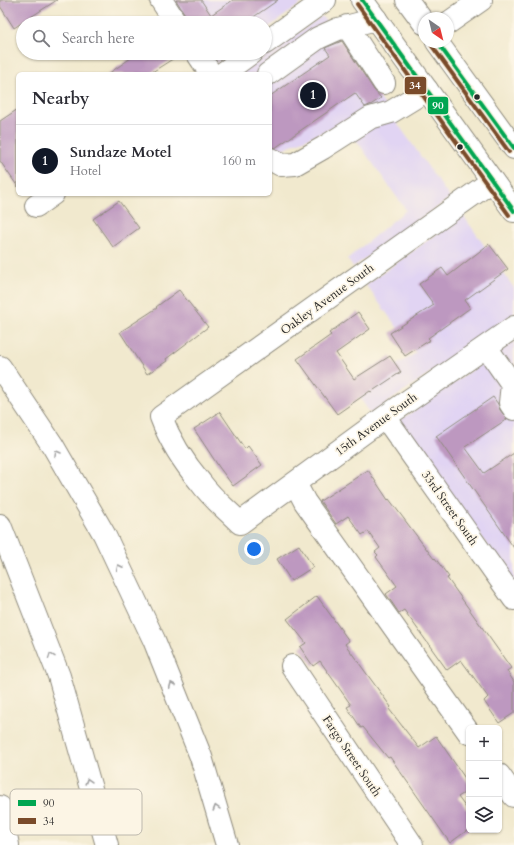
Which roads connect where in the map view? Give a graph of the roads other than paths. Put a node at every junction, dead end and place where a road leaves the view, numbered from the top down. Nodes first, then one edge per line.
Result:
1 (161, 0) edge
2 (362, 0) edge
3 (407, 0) edge
4 (481, 0) edge
5 (320, 2) edge
6 (418, 15) edge
7 (171, 16) edge
8 (376, 19) junction
9 (454, 20) edge
10 (347, 26) junction
11 (272, 38) edge
12 (441, 48) edge
13 (202, 60) edge
14 (241, 60) edge
15 (410, 66) junction
16 (210, 72) edge
17 (225, 72) edge
18 (271, 72) edge
19 (384, 83) junction
20 (427, 90) junction
21 (399, 108) junction
22 (513, 146) edge
23 (272, 160) edge
24 (492, 181) junction
25 (514, 211) edge
26 (514, 327) edge
27 (486, 347) junction
28 (0, 367) edge
29 (513, 384) edge
30 (514, 409) edge
31 (385, 417) junction
32 (296, 483) junction
33 (240, 523) joint
34 (0, 525) edge
35 (514, 599) edge
36 (292, 666) dead end
37 (466, 729) edge
38 (502, 779) edge
39 (91, 789) edge
40 (514, 796) edge
41 (0, 807) edge
42 (104, 835) edge
43 (8, 845) edge
44 (107, 845) edge
45 (227, 845) edge
46 (412, 845) edge

1 - 7 main road
2 - 8 main road
3 - 6 main road
4 - 9 main road
5 - 11 main road
8 - 10 main road
8 - 15 main road
10 - 18 main road
10 - 19 main road
12 - 22 main road
13 - 16 main road
14 - 17 main road
15 - 19 main road
15 - 20 main road
19 - 21 main road
20 - 21 main road
20 - 24 main road
21 - 23 main road
24 - 25 main road
24 - 33 main road, Oakley Avenue South
26 - 27 main road, 15th Avenue South
27 - 29 main road
27 - 31 main road, 15th Avenue South
45 -> 28 main road
29 - 30 main road
31 - 32 main road, 15th Avenue South
31 - 35 main road, 33rd Street South
32 - 33 main road, 15th Avenue South
32 - 37 main road
39 -> 34 main road
36 - 46 main road, Fargo Street South
38 - 40 main road
41 - 43 main road
44 -> 42 main road

